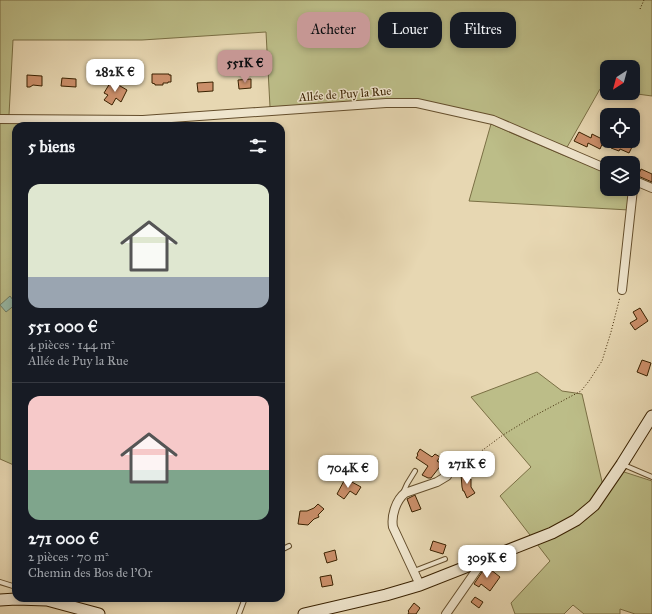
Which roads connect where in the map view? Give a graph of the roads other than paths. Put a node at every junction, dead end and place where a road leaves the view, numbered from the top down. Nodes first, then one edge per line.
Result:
1 (0, 119) edge
2 (600, 166) edge
3 (640, 186) edge
4 (652, 188) edge
5 (632, 196) edge
6 (622, 290) road end
7 (652, 416) edge
8 (622, 464) junction
9 (415, 471) dead end
10 (447, 476) road end
11 (652, 477) edge
12 (402, 496) junction
13 (289, 546) dead end
14 (285, 548) edge
15 (445, 559) dead end
16 (479, 561) junction
17 (414, 571) junction
18 (0, 582) edge
19 (420, 585) junction
20 (12, 586) edge
21 (12, 599) edge
22 (0, 600) edge
23 (54, 602) edge
24 (244, 602) edge
25 (98, 614) edge
26 (239, 614) edge
27 (304, 614) edge
28 (446, 614) edge

1 - 2 street, Allée de Puy la Rue
3 - 4 street
5 - 6 street
7 - 8 main road
8 - 11 lane
8 - 16 main road
9 - 12 lane
10 - 12 street
12 - 17 street
13 - 14 lane
15 - 17 lane
16 - 19 main road
16 - 28 street
17 - 19 street
18 - 20 lane
19 - 27 main road
21 - 22 main road
23 - 25 main road
24 - 26 lane

